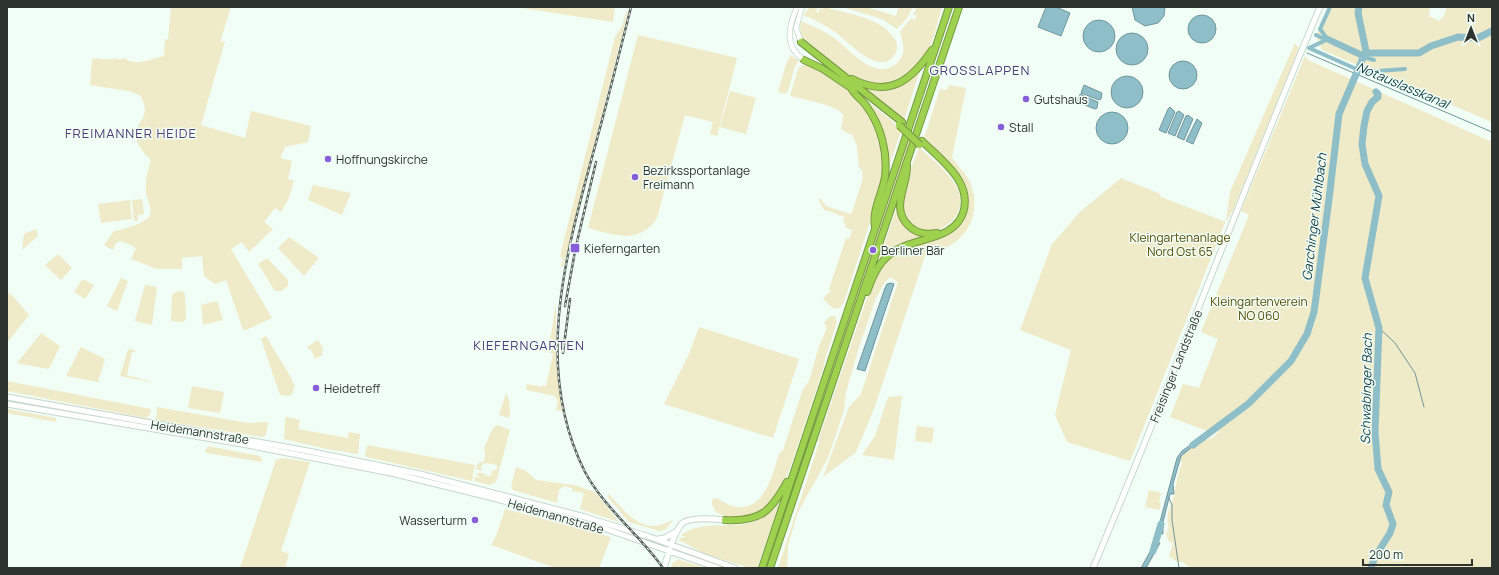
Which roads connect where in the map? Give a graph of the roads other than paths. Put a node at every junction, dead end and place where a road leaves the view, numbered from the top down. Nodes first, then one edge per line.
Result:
1 (797, 7) edge
2 (802, 7) edge
3 (949, 7) edge
4 (959, 7) edge
5 (1320, 7) edge
6 (801, 42) joint
7 (937, 42) junction
8 (804, 60) joint
9 (845, 77) junction
10 (851, 88) junction
11 (900, 124) junction
12 (921, 143) junction
13 (907, 161) junction
14 (875, 227) junction
15 (861, 299) junction
16 (7, 397) edge
17 (7, 404) edge
18 (392, 468) junction
19 (391, 474) junction
20 (793, 474) junction
21 (725, 520) joint
22 (619, 527) junction
23 (677, 531) junction
24 (617, 533) junction
25 (657, 539) junction
26 (671, 548) junction
27 (664, 568) edge
28 (718, 568) edge
29 (735, 568) edge
30 (762, 568) edge
31 (770, 568) edge
32 (1093, 568) edge

1 - 8 street
2 - 6 street
3 - 7 highway
4 - 13 highway
5 - 32 main road, Freisinger Landstraße
6 - 9 highway
7 - 9 highway
7 - 14 highway
8 - 10 highway
9 - 11 highway
10 - 11 highway
10 - 14 highway
11 - 12 highway
12 - 13 highway
12 - 15 highway
13 - 15 highway
14 - 20 highway
15 - 31 highway
16 - 18 main road, Heidemannstraße
17 - 19 main road, Heidemannstraße
18 - 19 main road
18 - 22 main road, Heidemannstraße
19 - 24 main road, Heidemannstraße
20 - 21 highway
20 - 30 highway
21 - 23 main road
22 - 24 main road
22 - 25 main road, Heidemannstraße
23 - 25 main road
23 - 26 main road
24 - 26 main road, Heidemannstraße
25 - 26 main road, Heidemannstraße
26 - 27 main road
26 - 28 main road, Heidemannstraße
26 - 29 main road, Heidemannstraße

